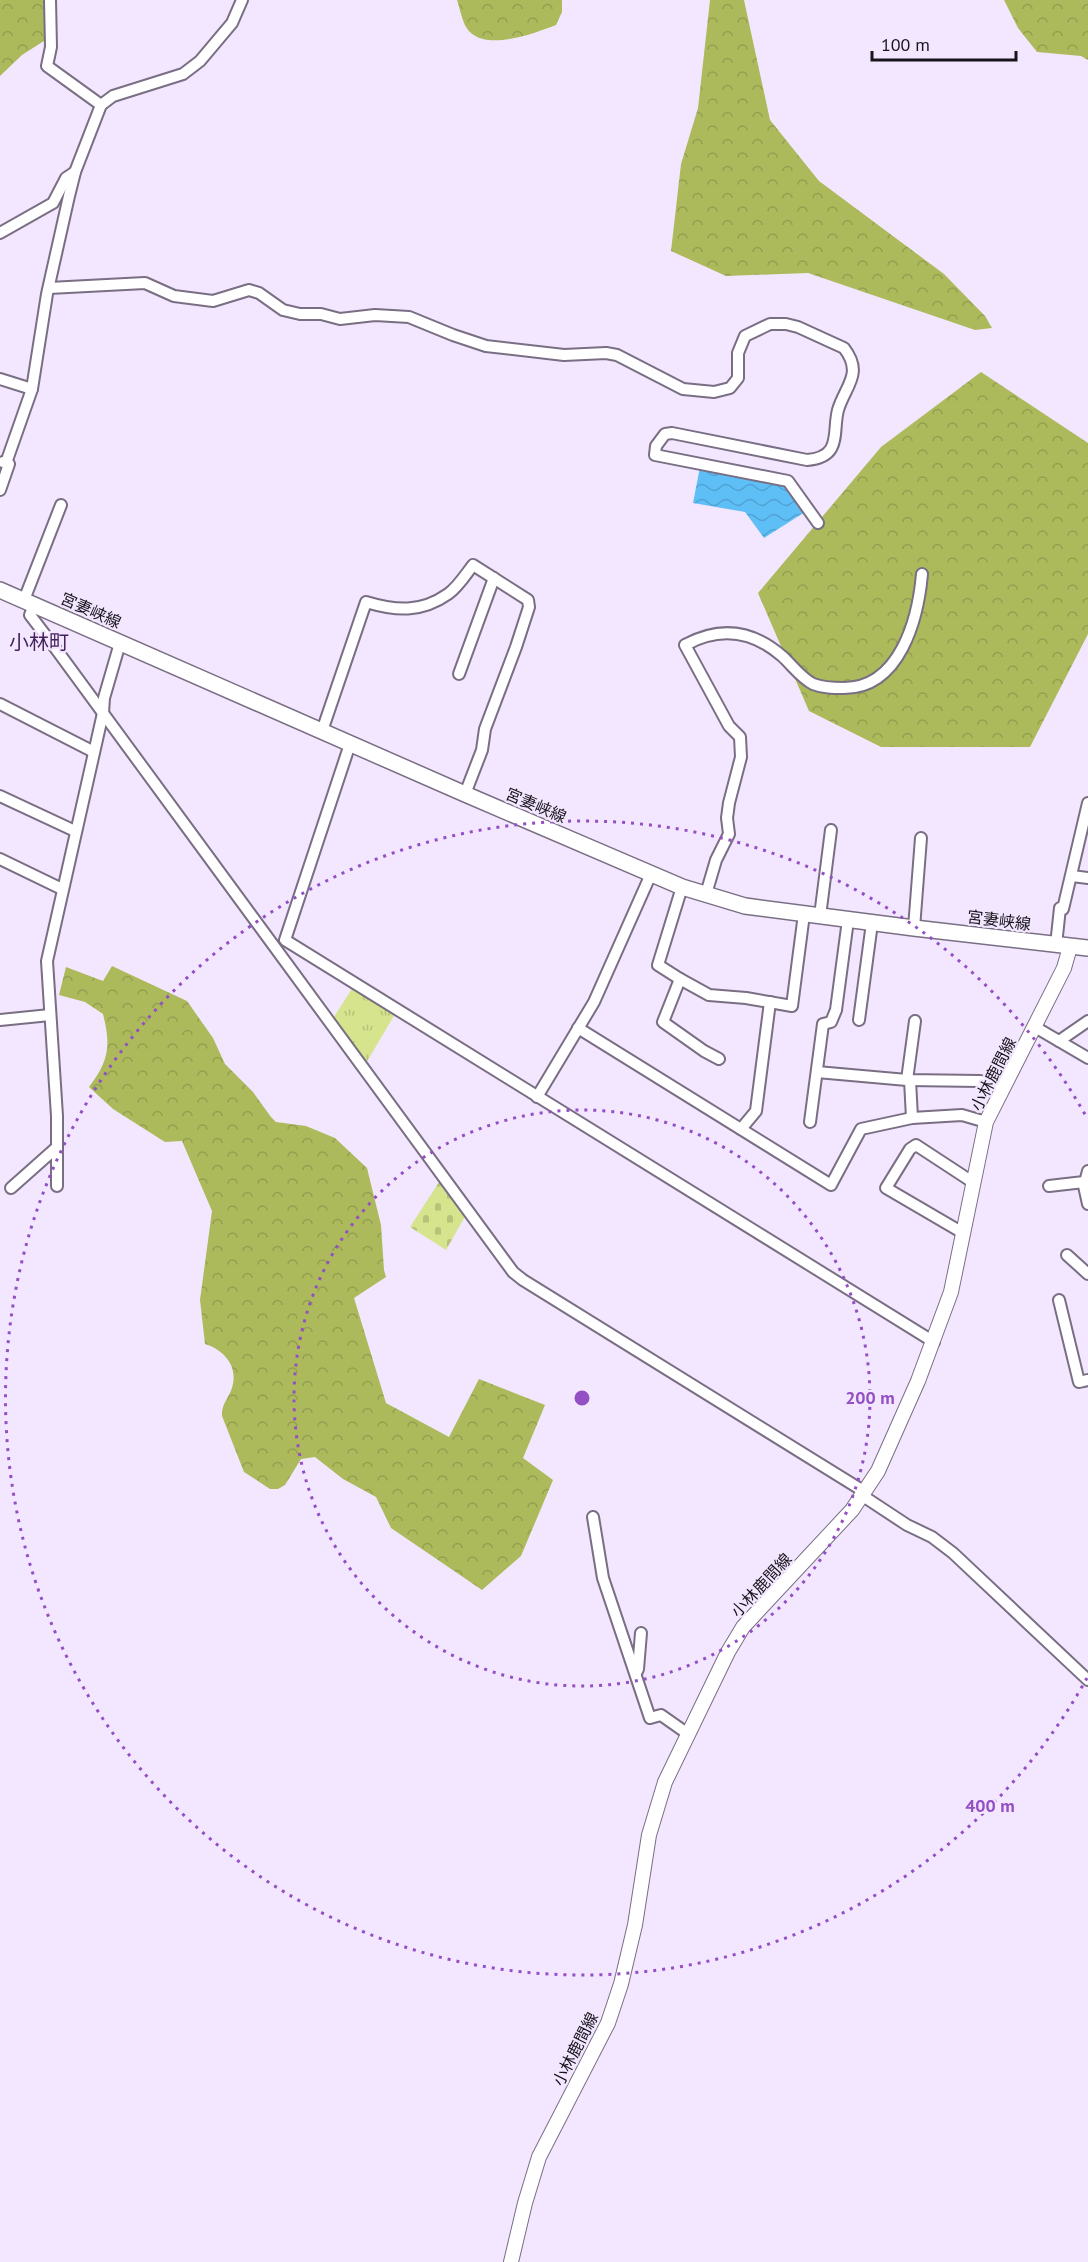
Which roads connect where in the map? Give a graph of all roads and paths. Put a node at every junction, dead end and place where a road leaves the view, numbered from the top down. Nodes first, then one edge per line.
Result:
1 (50, 0) edge
2 (242, 0) edge
3 (101, 105) junction
4 (75, 172) junction
5 (0, 233) edge
6 (49, 288) junction
7 (0, 379) edge
8 (32, 389) junction
9 (3, 462) edge
10 (0, 490) edge
11 (62, 506) dead end
12 (818, 523) dead end
13 (922, 574) dead end
14 (494, 578) junction
15 (0, 590) edge
16 (29, 603) junction
17 (120, 643) junction
18 (459, 674) dead end
19 (0, 704) edge
20 (103, 713) junction
21 (322, 731) junction
22 (350, 744) junction
23 (94, 752) junction
24 (465, 794) junction
25 (0, 796) edge
26 (1088, 803) edge
27 (831, 830) dead end
28 (75, 831) junction
29 (921, 838) dead end
30 (0, 859) edge
31 (651, 874) junction
32 (1072, 876) junction
33 (1088, 878) edge
34 (682, 887) junction
35 (62, 889) junction
36 (706, 894) junction
37 (804, 914) junction
38 (820, 916) junction
39 (848, 920) junction
40 (872, 923) junction
41 (914, 928) junction
42 (285, 940) junction
43 (1063, 946) junction
44 (1088, 948) edge
45 (279, 955) junction
46 (680, 979) junction
47 (770, 1002) junction
48 (50, 1015) junction
49 (0, 1020) edge
50 (859, 1020) dead end
51 (915, 1021) dead end
52 (1088, 1021) edge
53 (1035, 1027) junction
54 (578, 1028) junction
55 (1059, 1041) junction
56 (1088, 1058) edge
57 (719, 1059) dead end
58 (817, 1072) junction
59 (909, 1080) junction
60 (1005, 1086) junction
61 (537, 1097) junction
62 (912, 1118) junction
63 (810, 1122) dead end
64 (987, 1122) junction
65 (741, 1129) junction
66 (56, 1148) junction
67 (1088, 1171) edge
68 (1084, 1182) junction
69 (974, 1183) junction
70 (57, 1186) dead end
71 (1049, 1186) dead end
72 (11, 1188) dead end
73 (1088, 1204) edge
74 (963, 1233) junction
75 (1067, 1255) dead end
76 (1088, 1274) edge
77 (1059, 1300) dead end
78 (934, 1342) junction
79 (1088, 1380) edge
80 (864, 1494) junction
81 (593, 1517) dead end
82 (641, 1633) dead end
83 (636, 1674) junction
84 (1088, 1680) edge
85 (688, 1734) junction
86 (511, 2262) edge

1 - 3 street
2 - 3 street
3 - 4 street
4 - 5 street
4 - 6 street
6 - 8 street
6 - 12 street
7 - 8 street
8 - 9 street
9 - 10 street
11 - 16 street
13 - 36 street
14 - 18 street
14 - 21 street
14 - 24 street
15 - 16 main road, 宮妻峡線
16 - 17 main road, 宮妻峡線
16 - 20 street
17 - 20 street
17 - 21 main road, 宮妻峡線
19 - 23 street
20 - 23 street
20 - 45 street
21 - 22 main road, 宮妻峡線
22 - 24 main road, 宮妻峡線
22 - 42 street
23 - 28 street
24 - 31 main road, 宮妻峡線
25 - 28 street
26 - 32 street
27 - 38 street
28 - 35 street
29 - 41 street
30 - 35 street
31 - 34 main road, 宮妻峡線
31 - 54 street
32 - 33 street
32 - 43 street
34 - 36 main road, 宮妻峡線
34 - 46 street
35 - 48 street
36 - 37 main road, 宮妻峡線
37 - 38 main road, 宮妻峡線
37 - 47 street
38 - 39 main road, 宮妻峡線
39 - 40 main road, 宮妻峡線
39 - 58 street
40 - 41 main road, 宮妻峡線
40 - 50 street
41 - 43 main road, 宮妻峡線
42 - 45 street
42 - 61 street
43 - 44 main road, 宮妻峡線
43 - 53 main road, 小林鹿間線
45 - 80 street
46 - 47 street
46 - 57 street
47 - 65 street
48 - 49 street
48 - 66 street
51 - 59 street
52 - 55 street
53 - 55 street
53 - 60 main road, 小林鹿間線
54 - 61 street
54 - 65 street
55 - 56 street
58 - 59 street
58 - 63 street
59 - 60 street
59 - 62 street
60 - 64 main road, 小林鹿間線
61 - 78 street
62 - 64 street
62 - 65 street
64 - 69 main road, 小林鹿間線
66 - 70 street
66 - 72 street
67 - 68 street
68 - 71 street
68 - 73 street
69 - 74 main road, 小林鹿間線
69 - 74 street
74 - 78 main road, 小林鹿間線
75 - 76 street
77 - 79 street
78 - 80 main road, 小林鹿間線
80 - 84 street
80 - 85 main road, 小林鹿間線
81 - 83 street
82 - 83 street
83 - 85 street
85 - 86 main road, 小林鹿間線

